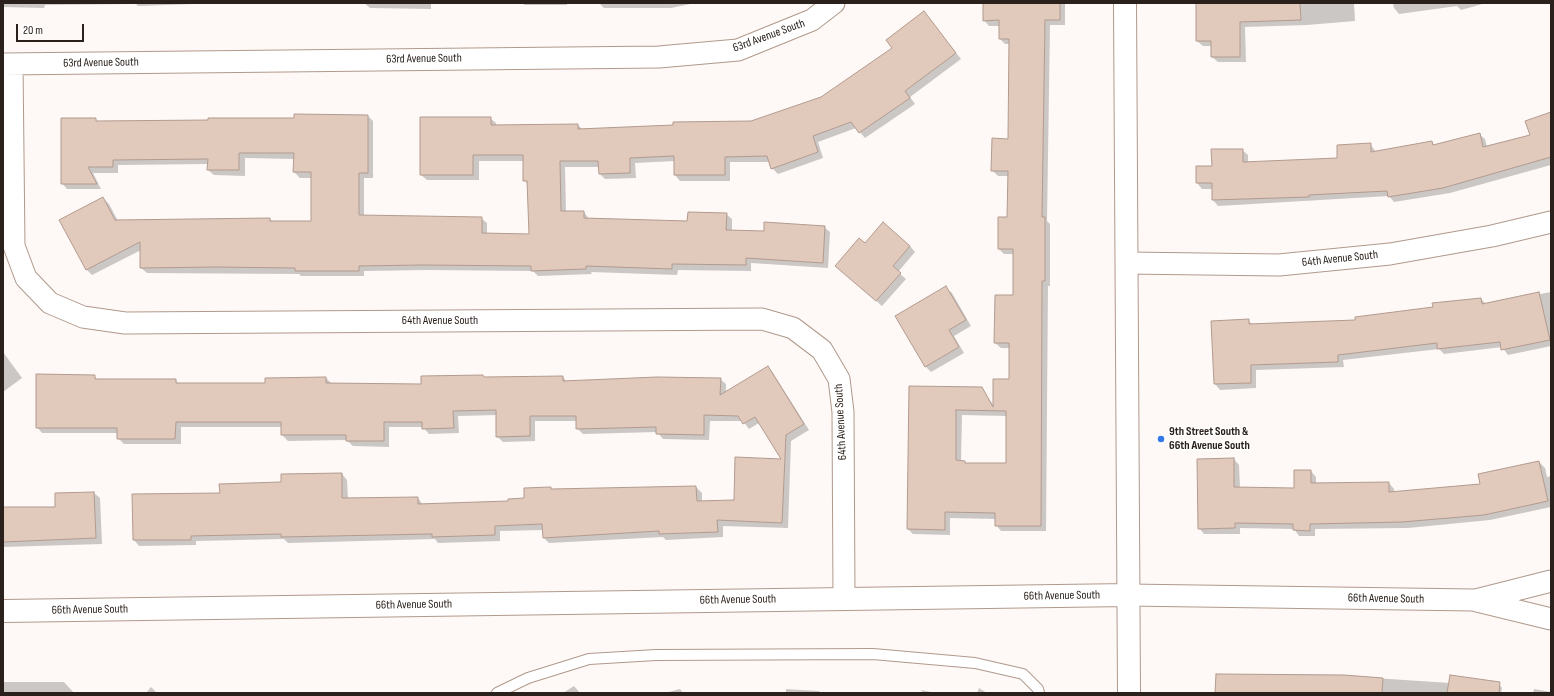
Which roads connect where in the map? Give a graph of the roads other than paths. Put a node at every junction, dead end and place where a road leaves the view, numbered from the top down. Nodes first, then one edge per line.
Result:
1 (834, 3) edge
2 (1125, 3) edge
3 (8, 64) edge
4 (1551, 222) edge
5 (1127, 263) junction
6 (1551, 580) edge
7 (1128, 595) junction
8 (844, 598) junction
9 (1473, 600) junction
10 (3, 611) edge
11 (1551, 619) edge
12 (497, 693) edge
13 (1039, 693) edge
14 (1129, 693) edge

1 - 3 street, 63rd Avenue South
2 - 5 street
3 - 8 street, 64th Avenue South
4 - 5 street, 64th Avenue South
5 - 7 street
6 - 9 street
7 - 8 street, 66th Avenue South
7 - 9 street, 66th Avenue South
7 - 14 street
8 - 10 street, 66th Avenue South
9 - 11 street
12 - 13 lane

